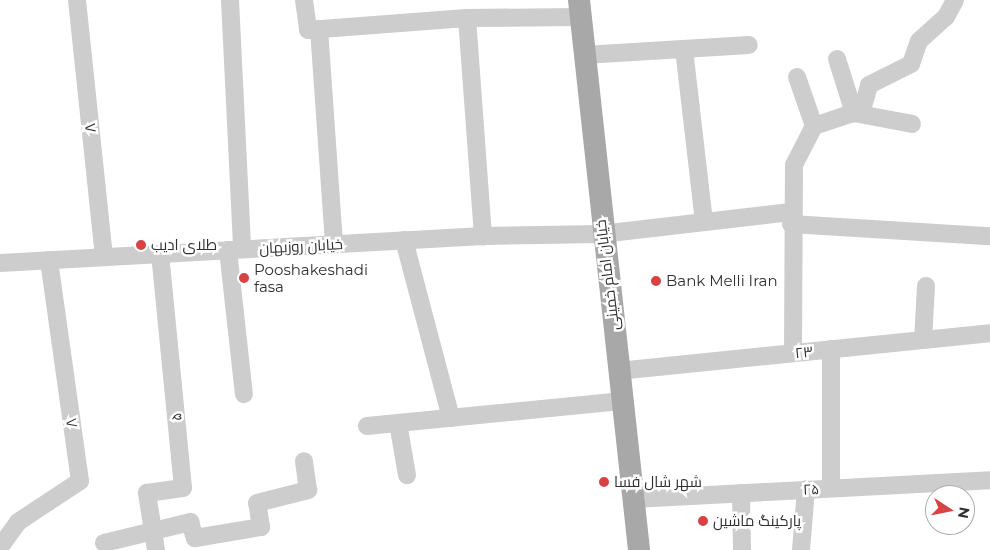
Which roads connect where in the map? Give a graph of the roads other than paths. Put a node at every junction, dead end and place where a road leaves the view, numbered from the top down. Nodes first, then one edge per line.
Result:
1 (77, 0) edge
2 (230, 0) edge
3 (304, 0) edge
4 (955, 0) edge
5 (580, 8) edge
6 (467, 18) junction
7 (319, 29) junction
8 (749, 45) dead end
9 (684, 49) junction
10 (584, 55) junction
11 (837, 59) dead end
12 (797, 77) dead end
13 (854, 113) junction
14 (912, 124) dead end
15 (814, 126) junction
16 (791, 218) junction
17 (704, 222) junction
18 (601, 234) junction
19 (483, 236) junction
20 (990, 236) edge
21 (404, 240) junction
22 (334, 244) junction
23 (235, 250) junction
24 (160, 254) junction
25 (104, 257) junction
26 (49, 260) junction
27 (0, 263) edge
28 (926, 286) dead end
29 (990, 333) edge
30 (923, 340) junction
31 (831, 349) junction
32 (793, 353) junction
33 (618, 370) junction
34 (244, 394) dead end
35 (621, 401) junction
36 (451, 418) junction
37 (398, 423) junction
38 (366, 426) dead end
39 (304, 462) dead end
40 (407, 475) dead end
41 (990, 480) edge
42 (831, 488) junction
43 (806, 490) junction
44 (741, 493) junction
45 (632, 498) junction
46 (153, 530) junction
47 (104, 543) dead end
48 (0, 547) edge
49 (156, 550) edge
50 (639, 550) edge
51 (742, 550) edge
52 (801, 550) edge

1 - 25 street, ۸
2 - 23 street
3 - 7 street
4 - 13 street
5 - 6 street
5 - 10 main road, خیابان امام خمینی
6 - 7 street
6 - 19 street
7 - 22 street
8 - 9 street
9 - 10 street
9 - 17 street
10 - 18 main road, خیابان امام خمینی
11 - 13 street
12 - 15 street
13 - 14 street
13 - 15 street
15 - 16 street
16 - 17 street, خیابان روزبهان
16 - 20 street, خیابان روزبهان
16 - 32 street
17 - 18 street, خیابان روزبهان
18 - 19 street, خیابان روزبهان
18 - 33 main road, خیابان امام خمینی
19 - 21 street, خیابان روزبهان
21 - 22 street, خیابان روزبهان
21 - 36 street
22 - 23 street, خیابان روزبهان
23 - 24 street, خیابان روزبهان
23 - 34 street
24 - 25 street, خیابان روزبهان
24 - 46 street, ۵
25 - 26 street, خیابان روزبهان
26 - 27 street, خیابان روزبهان
26 - 48 street, ۷
28 - 30 street
29 - 30 street, ۲۳
30 - 31 street, ۲۳
31 - 32 street, ۲۳
31 - 42 street
32 - 33 street, ۲۳
33 - 35 main road, خیابان امام خمینی
35 - 36 street
35 - 45 main road, خیابان امام خمینی
36 - 37 street
37 - 38 street
37 - 40 street
39 - 46 street
41 - 42 street, ۲۵
42 - 43 street, ۲۵
43 - 44 street, ۲۵
43 - 52 street
44 - 45 street, ۲۵
44 - 51 street
45 - 50 main road, خیابان امام خمینی
46 - 47 street
46 - 49 street, ۵

